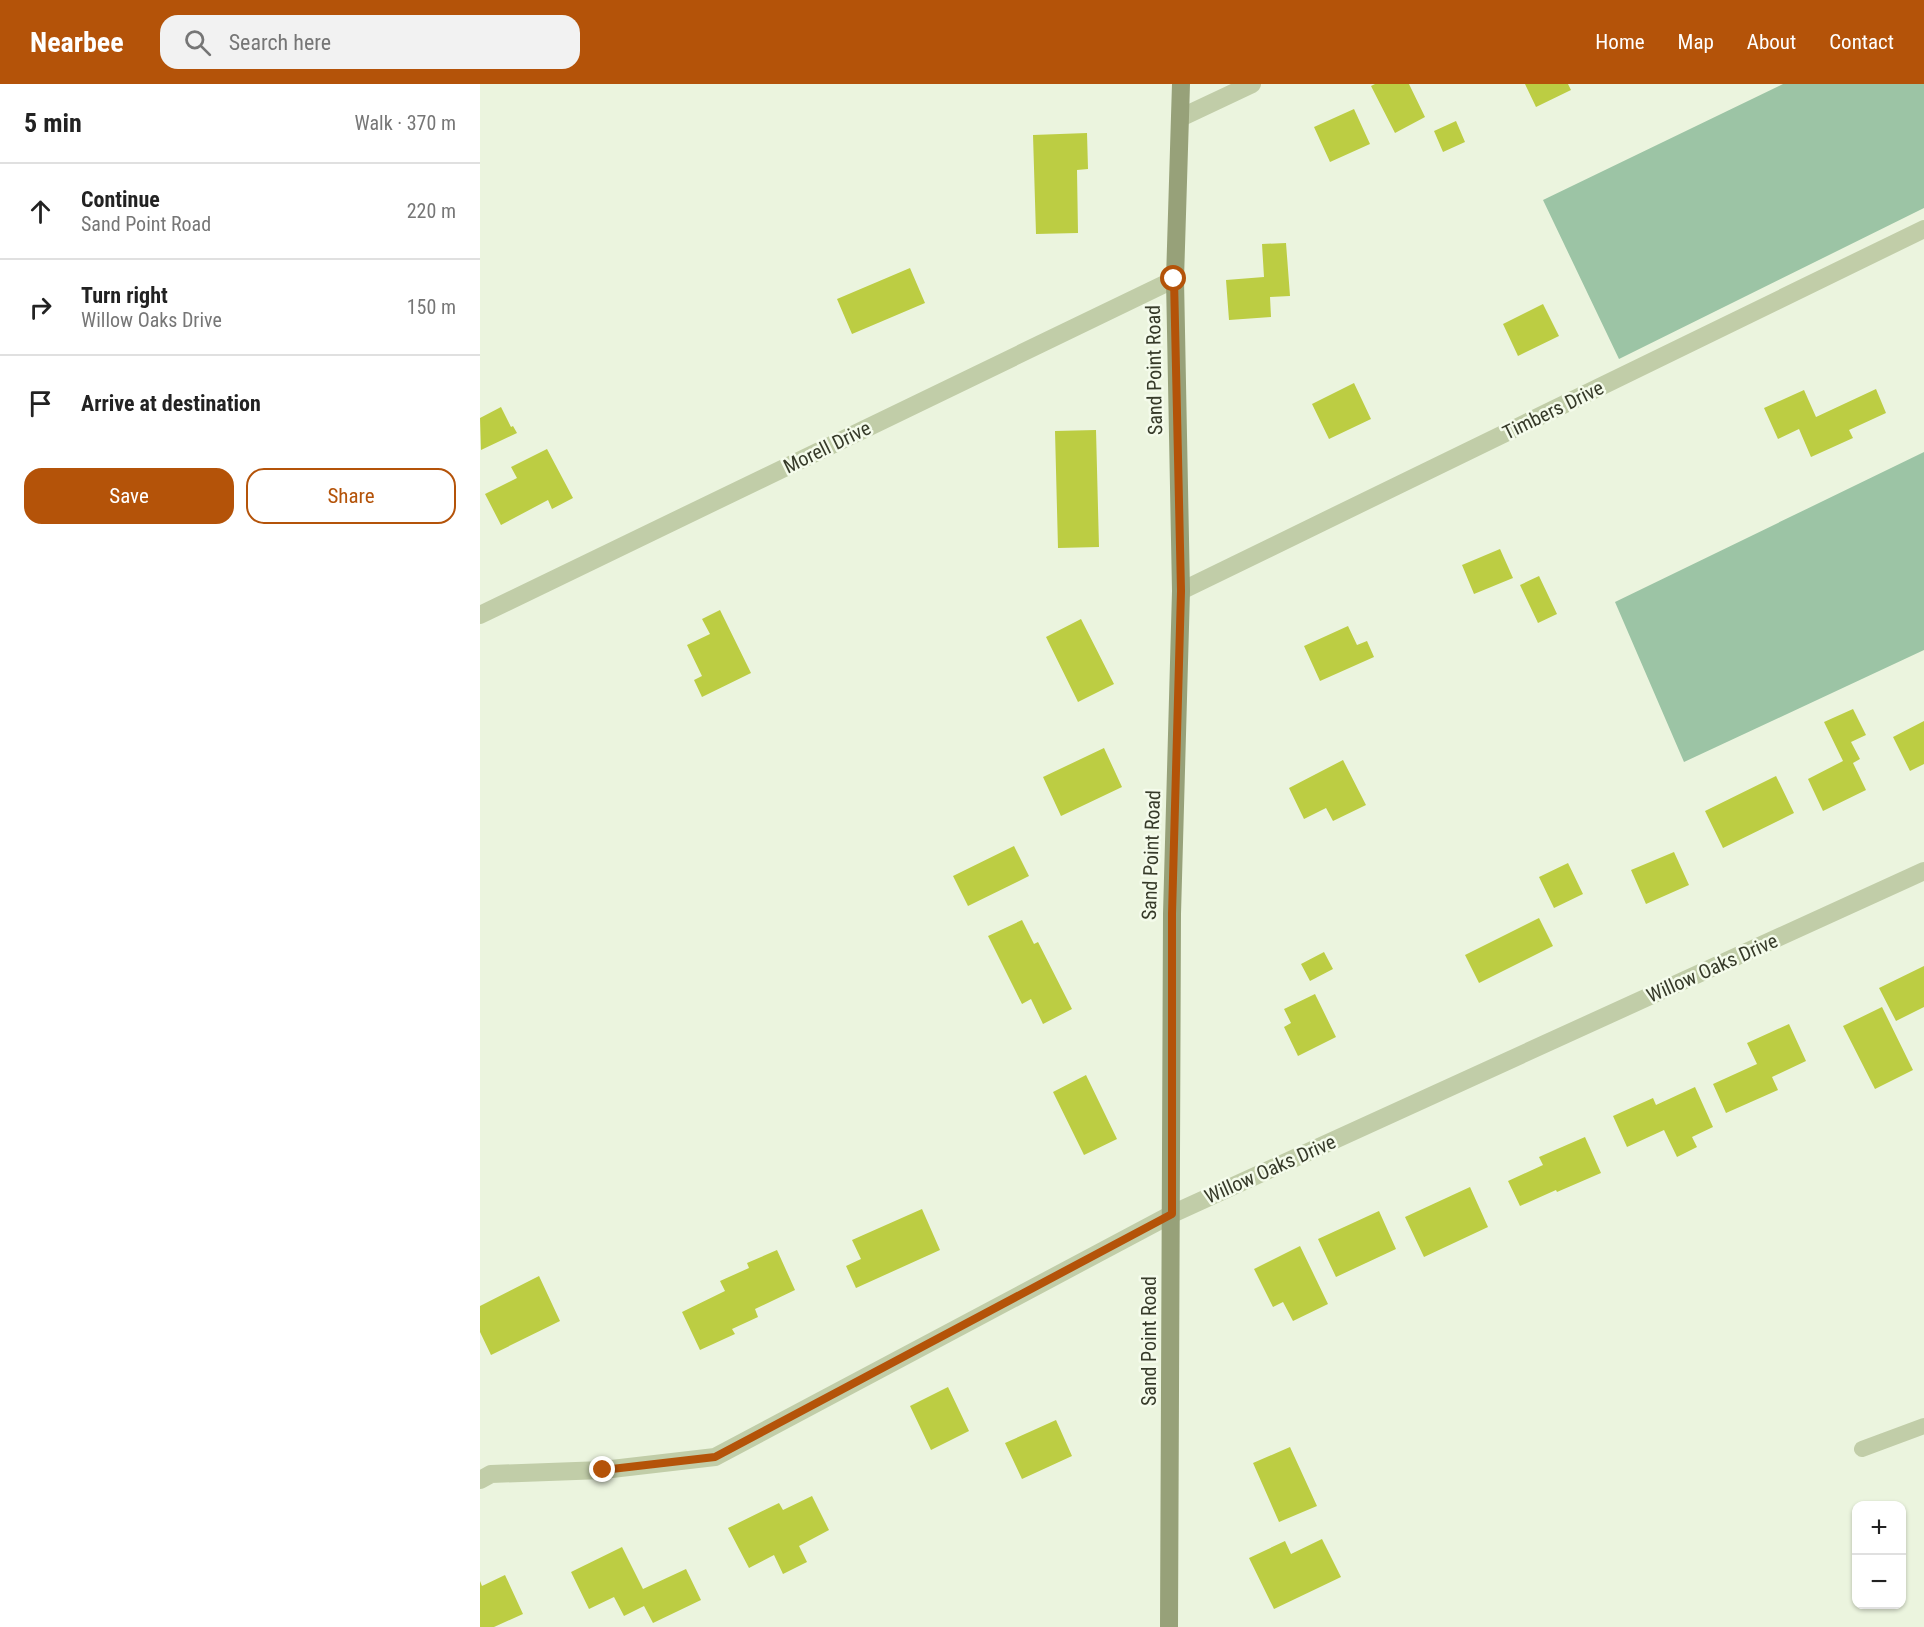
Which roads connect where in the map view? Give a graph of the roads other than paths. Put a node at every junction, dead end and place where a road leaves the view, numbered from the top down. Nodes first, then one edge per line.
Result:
1 (1181, 84) edge
2 (1252, 84) edge
3 (1180, 118) junction
4 (1924, 229) edge
5 (1174, 279) junction
6 (1181, 591) junction
7 (480, 615) edge
8 (1924, 872) edge
9 (1172, 1214) junction
10 (1924, 1426) edge
11 (1862, 1449) dead end
12 (480, 1480) edge
13 (1169, 1627) edge

1 - 3 street, Sand Point Road
2 - 3 street
3 - 5 street, Sand Point Road
4 - 6 street, Timbers Drive
5 - 6 street, Sand Point Road
5 - 7 street, Morell Drive
6 - 9 street, Sand Point Road
8 - 9 street, Willow Oaks Drive
9 - 12 street, Willow Oaks Drive
9 - 13 street, Sand Point Road
10 - 11 lane

